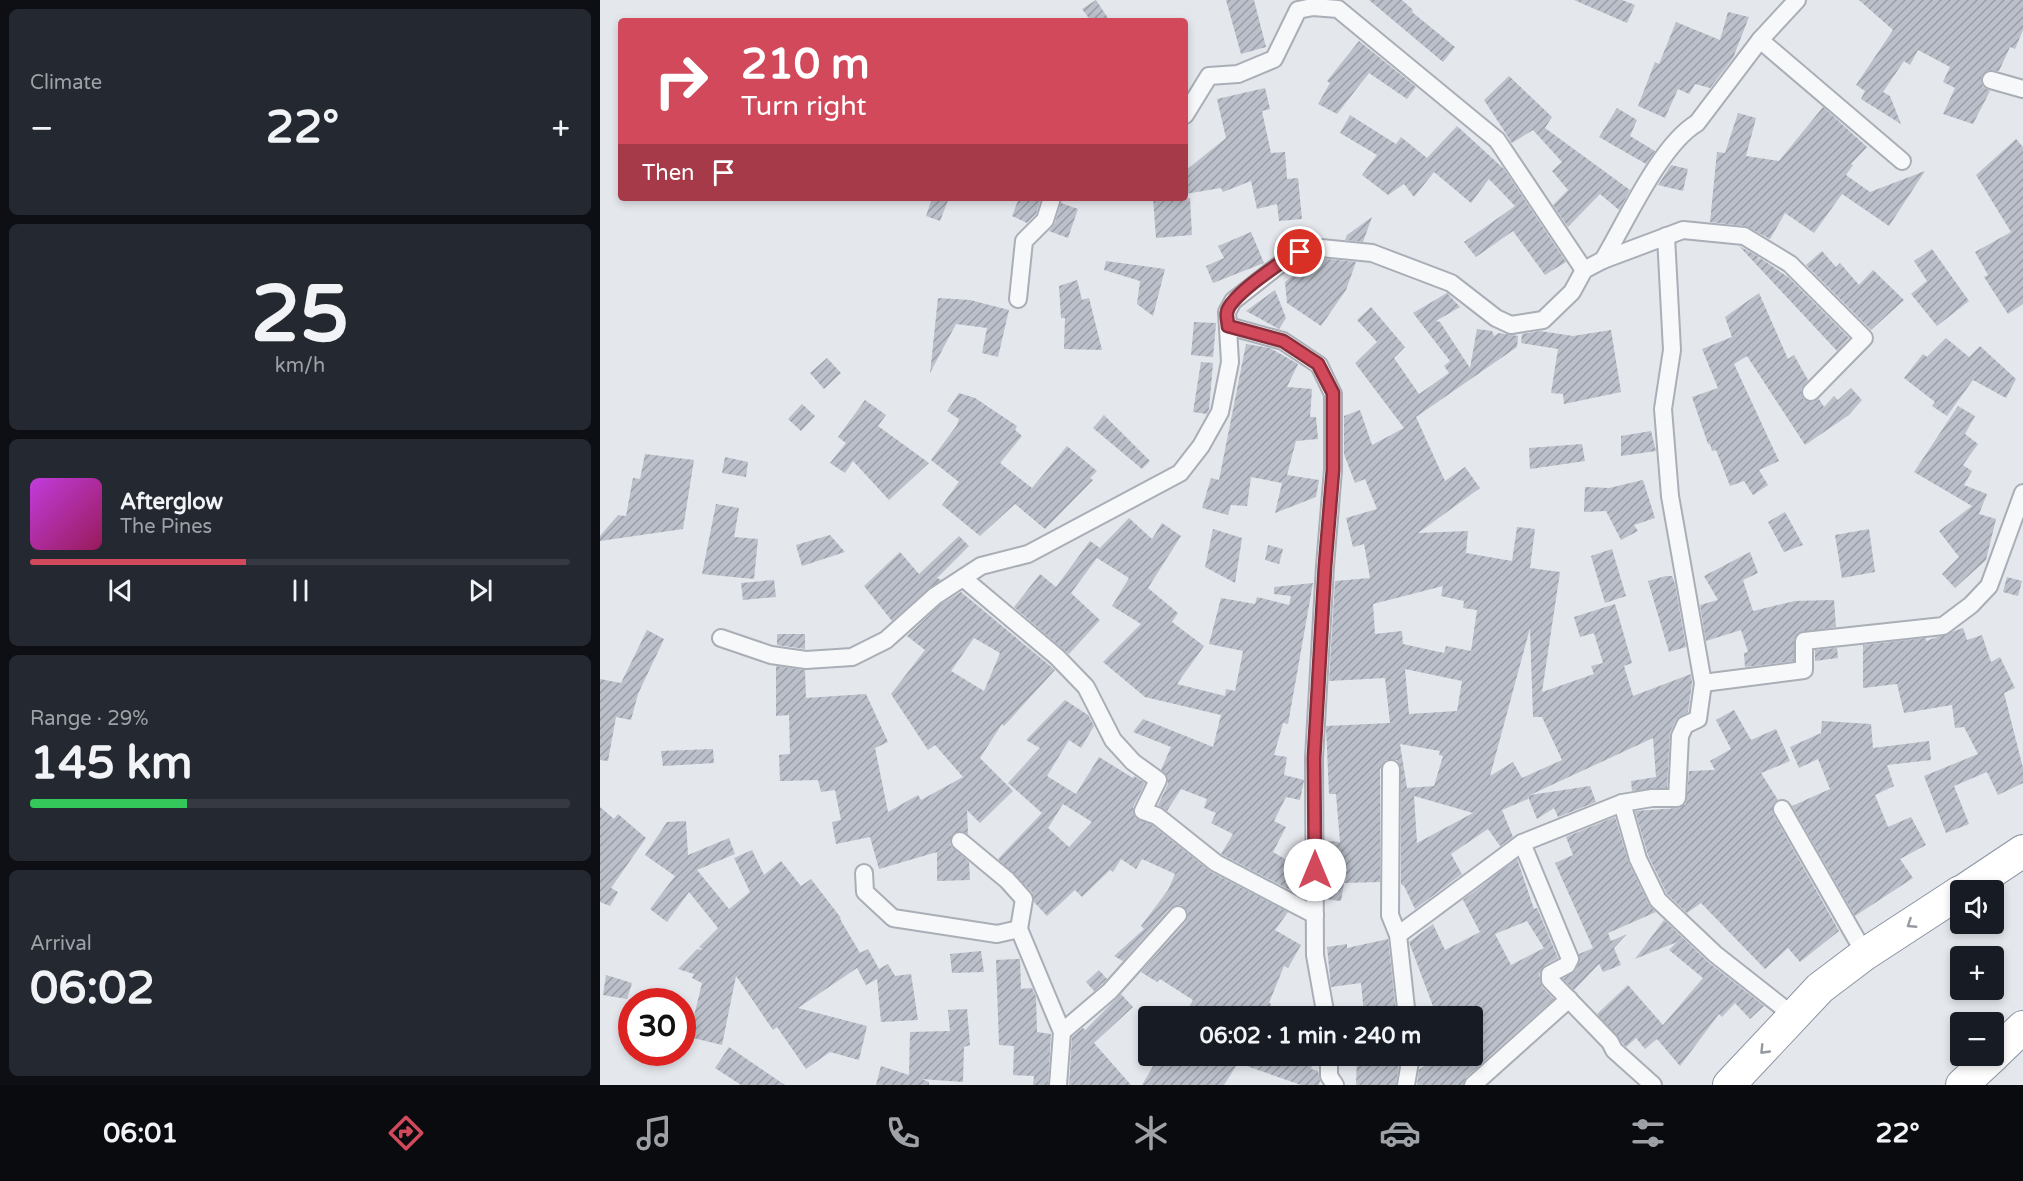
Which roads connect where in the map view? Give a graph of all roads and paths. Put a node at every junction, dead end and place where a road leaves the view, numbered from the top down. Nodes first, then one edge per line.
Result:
1 (1797, 0) edge
2 (1760, 40) junction
3 (1991, 80) dead end
4 (2023, 89) edge
5 (1188, 111) edge
6 (1902, 161) dead end
7 (1051, 201) edge
8 (1666, 236) junction
9 (1603, 260) junction
10 (1584, 270) junction
11 (1018, 299) dead end
12 (1228, 326) junction
13 (1811, 392) dead end
14 (2023, 493) edge
15 (963, 578) junction
16 (721, 638) dead end
17 (1703, 683) junction
18 (1391, 769) dead end
19 (1622, 803) junction
20 (1782, 808) dead end
21 (960, 841) dead end
22 (1522, 843) junction
23 (2023, 851) edge
24 (864, 873) dead end
25 (1980, 880) edge
26 (1950, 900) edge
27 (1178, 915) dead end
28 (1315, 915) junction
29 (1019, 929) junction
30 (1398, 935) junction
31 (1865, 954) junction
32 (1569, 999) junction
33 (1324, 1006) edge
34 (1406, 1006) edge
35 (1795, 1017) junction
36 (2023, 1027) edge
37 (1062, 1032) junction
38 (2004, 1045) edge
39 (1329, 1066) edge
40 (1409, 1066) edge
41 (1982, 1066) edge
42 (1058, 1085) edge
43 (1335, 1085) edge
44 (1406, 1085) edge
45 (1473, 1085) edge
46 (1653, 1085) edge
47 (1729, 1085) edge
48 (1962, 1085) edge

1 - 2 street
2 - 6 street
2 - 9 street
3 - 4 street
5 - 10 street
7 - 11 street
8 - 9 street
8 - 13 street
8 - 17 street
9 - 10 street
10 - 12 street
12 - 15 street
12 - 28 street
14 - 17 street
15 - 16 street
15 - 28 street
17 - 19 street
18 - 30 street
19 - 22 street
19 - 35 street
20 - 31 street
21 - 29 street
22 - 30 street
22 - 32 street
23 - 25 highway
24 - 29 street
26 -> 31 highway
27 - 37 street
28 - 33 street
29 - 37 street
30 - 34 street
31 - 35 highway
32 - 45 street
32 - 46 street
35 -> 47 highway
36 - 38 highway
37 - 42 street
39 - 43 street
40 - 44 street
41 - 48 highway

